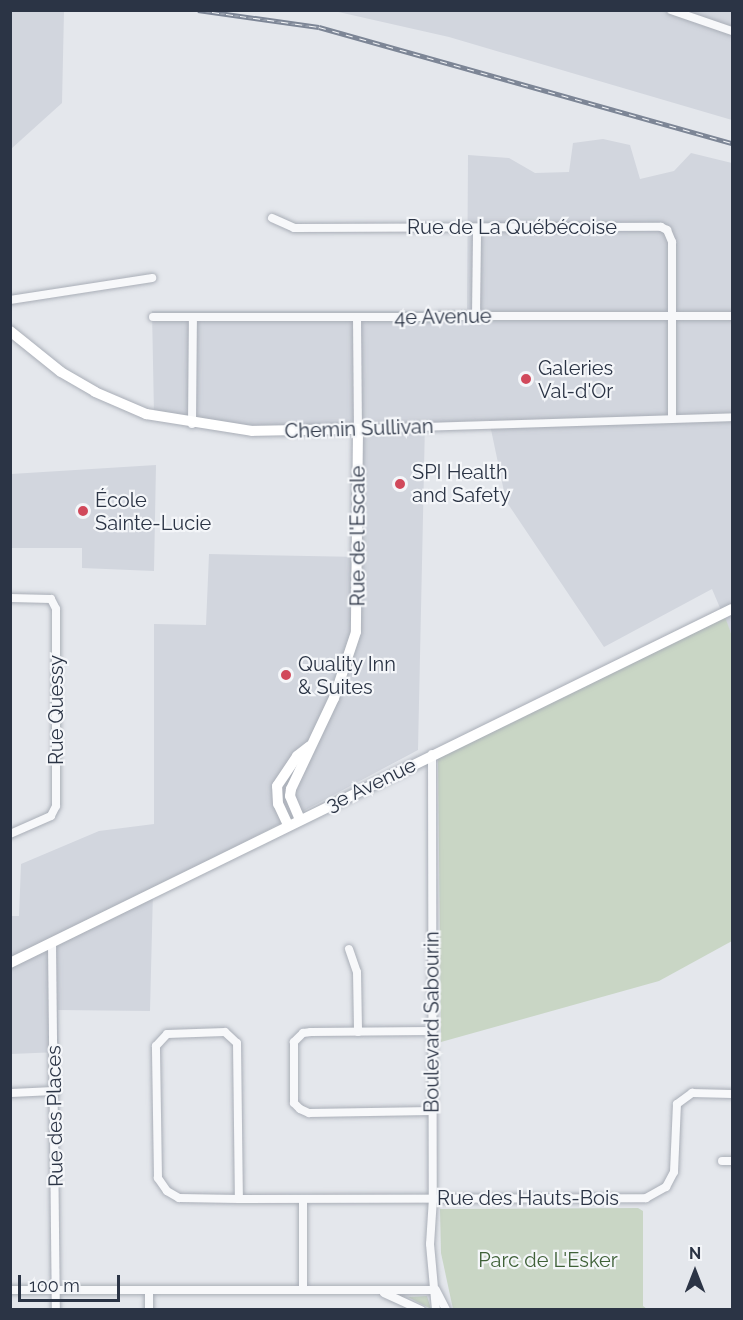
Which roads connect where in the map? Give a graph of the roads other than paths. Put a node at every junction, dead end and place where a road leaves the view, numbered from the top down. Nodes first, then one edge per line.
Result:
1 (671, 10) edge
2 (732, 31) edge
3 (272, 218) dead end
4 (477, 228) junction
5 (152, 278) dead end
6 (10, 300) edge
7 (476, 316) junction
8 (672, 316) junction
9 (732, 316) edge
10 (153, 317) dead end
11 (194, 317) junction
12 (357, 318) junction
13 (10, 331) edge
14 (732, 417) edge
15 (672, 418) junction
16 (192, 424) junction
17 (358, 429) junction
18 (10, 598) edge
19 (732, 609) edge
20 (310, 746) junction
21 (432, 754) junction
22 (300, 820) junction
23 (288, 825) junction
24 (10, 834) edge
25 (52, 943) junction
26 (349, 949) dead end
27 (10, 963) edge
28 (432, 1031) junction
29 (358, 1032) junction
30 (55, 1091) junction
31 (10, 1093) edge
32 (732, 1094) edge
33 (432, 1111) junction
34 (722, 1161) dead end
35 (732, 1161) edge
36 (433, 1198) junction
37 (239, 1199) junction
38 (303, 1199) junction
39 (10, 1290) edge
40 (56, 1290) junction
41 (149, 1290) junction
42 (303, 1290) junction
43 (372, 1290) junction
44 (435, 1290) junction
45 (56, 1310) edge
46 (149, 1310) edge
47 (421, 1310) edge
48 (436, 1310) edge
49 (446, 1310) edge

1 - 2 street
3 - 4 street, Rue de La Québécoise
4 - 7 street
4 - 8 street, Rue de La Québécoise
5 - 6 street
7 - 8 street, 4e Avenue
7 - 12 street, 4e Avenue
8 - 9 street, 4e Avenue
8 - 15 street
10 - 11 street, 4e Avenue
11 - 12 street, 4e Avenue
11 - 16 street
12 - 17 street, Rue de l'Escale
13 - 16 main road, Chemin Sullivan
14 - 15 street, Chemin Sullivan
15 - 17 street, Chemin Sullivan
16 - 17 main road, Chemin Sullivan
17 - 20 main road, Rue de l'Escale
18 - 24 street, Rue Quessy
19 - 21 main road, 3e Avenue
20 - 22 main road, Rue de l'Escale
20 - 23 main road, Rue de l'Escale
21 - 22 main road, 3e Avenue
21 - 28 street, Boulevard Sabourin
22 - 23 main road, 3e Avenue
23 - 25 main road, 3e Avenue
25 - 27 main road, 3e Avenue
25 - 30 street, Rue des Places
26 - 29 street
28 - 29 street
28 - 33 street, Boulevard Sabourin
29 - 33 street
30 - 31 street
30 - 40 street, Rue des Places
32 - 36 street, Rue des Hauts-Bois
33 - 36 street, Boulevard Sabourin
34 - 35 street
36 - 38 street, Rue des Hauts-Bois
36 - 44 street, Boulevard Sabourin
37 - 37 street, Rue des Hauts-Bois
37 - 38 street, Rue des Hauts-Bois
38 - 42 street
39 - 40 street
40 - 41 street
40 - 45 street, Rue des Places
41 - 42 street
41 - 46 street
42 - 43 street
43 - 44 street
43 - 47 street
44 - 48 street, Boulevard Sabourin
44 - 49 street, Boulevard Sabourin

